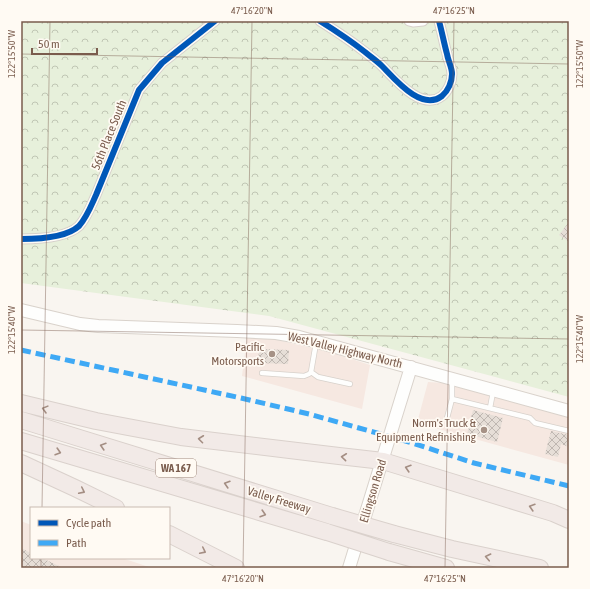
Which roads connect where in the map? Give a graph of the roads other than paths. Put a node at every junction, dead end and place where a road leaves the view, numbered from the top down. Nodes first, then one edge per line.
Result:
1 (215, 21) edge
2 (320, 21) edge
3 (410, 21) edge
4 (422, 21) edge
5 (439, 21) edge
6 (21, 239) edge
7 (21, 310) edge
8 (316, 341) junction
9 (411, 367) junction
10 (311, 372) junction
11 (262, 373) dead end
12 (452, 379) junction
13 (350, 384) dead end
14 (493, 390) junction
15 (452, 400) junction
16 (21, 403) edge
17 (490, 408) junction
18 (569, 411) edge
19 (448, 418) dead end
20 (21, 420) edge
21 (569, 431) edge
22 (21, 441) edge
23 (383, 461) junction
24 (21, 463) edge
25 (114, 507) edge
26 (569, 520) edge
27 (170, 535) edge
28 (236, 568) edge
29 (350, 568) edge
30 (446, 568) edge
31 (540, 568) edge

1 - 6 street, 56th Place South
2 - 5 street
3 - 4 street
7 - 8 main road, West Valley Highway North
8 - 9 main road, West Valley Highway North
8 - 10 lane
9 - 12 main road, West Valley Highway North
9 - 23 main road, Ellingson Road
10 - 11 lane
10 - 13 lane
12 - 14 main road, West Valley Highway North
12 - 15 lane
14 - 17 lane
14 - 18 main road, West Valley Highway North
15 - 17 lane
15 - 19 lane
23 -> 16 highway
17 - 21 lane
31 -> 20 highway, Valley Freeway / WA 167, bridge
22 -> 30 highway, Valley Freeway / WA 167, bridge
26 -> 23 highway
23 - 29 main road, Ellingson Road
24 -> 25 highway
27 -> 28 highway

